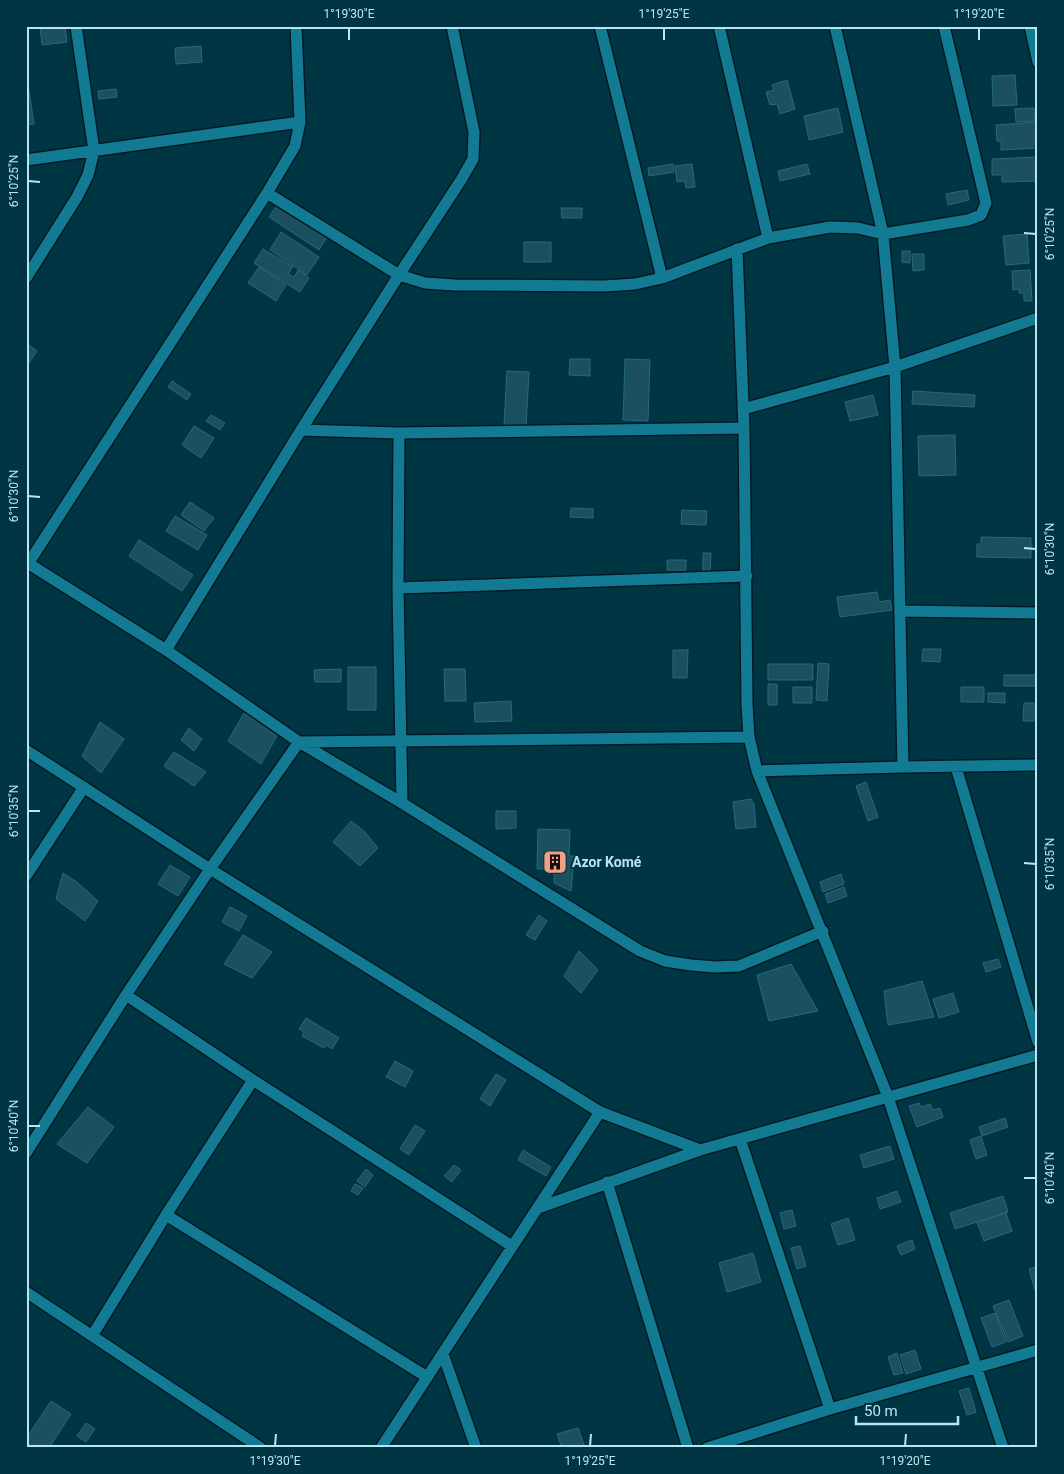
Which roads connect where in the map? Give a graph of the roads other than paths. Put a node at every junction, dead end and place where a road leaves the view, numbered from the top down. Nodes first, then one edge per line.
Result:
1 (76, 26) edge
2 (296, 26) edge
3 (452, 26) edge
4 (600, 26) edge
5 (719, 26) edge
6 (835, 26) edge
7 (944, 26) edge
8 (1030, 26) edge
9 (1038, 62) edge
10 (300, 122) junction
11 (94, 151) junction
12 (26, 160) edge
13 (267, 193) junction
14 (883, 234) junction
15 (768, 238) junction
16 (737, 249) junction
17 (399, 276) junction
18 (26, 278) edge
19 (662, 278) junction
20 (1038, 318) edge
21 (895, 367) junction
22 (743, 409) junction
23 (744, 428) junction
24 (301, 430) junction
25 (399, 434) junction
26 (27, 564) edge
27 (746, 576) junction
28 (398, 588) junction
29 (900, 611) junction
30 (1038, 613) edge
31 (166, 650) junction
32 (749, 737) junction
33 (400, 741) junction
34 (299, 742) junction
35 (26, 750) edge
36 (1038, 765) edge
37 (904, 766) junction
38 (956, 767) junction
39 (757, 771) junction
40 (84, 787) junction
41 (402, 803) junction
42 (210, 869) junction
43 (26, 876) edge
44 (823, 931) junction
45 (126, 995) junction
46 (1038, 1042) edge
47 (1038, 1055) edge
48 (254, 1080) junction
49 (888, 1097) junction
50 (600, 1112) junction
51 (740, 1139) junction
52 (700, 1150) junction
53 (26, 1153) edge
54 (607, 1182) junction
55 (538, 1208) junction
56 (166, 1215) junction
57 (512, 1246) junction
58 (26, 1292) edge
59 (92, 1336) junction
60 (1038, 1350) edge
61 (443, 1354) junction
62 (978, 1368) junction
63 (427, 1377) junction
64 (830, 1409) junction
65 (261, 1448) edge
66 (381, 1448) edge
67 (476, 1448) edge
68 (688, 1448) edge
69 (707, 1448) edge
70 (1003, 1448) edge

1 - 11 street
2 - 10 street
3 - 17 street
4 - 19 street
5 - 15 street
6 - 14 street
7 - 14 street
8 - 9 street
10 - 11 street
10 - 13 street
11 - 12 street
11 - 18 street
13 - 17 street
13 - 26 street
14 - 15 street
14 - 21 street
15 - 16 street
16 - 19 street
16 - 22 street
17 - 19 street
17 - 24 street
20 - 21 street
21 - 22 street
21 - 29 street
22 - 23 street
23 - 25 street
23 - 27 street
24 - 25 street
24 - 31 street
25 - 28 street
26 - 31 street
27 - 28 street
27 - 32 street
28 - 33 street
29 - 30 street
29 - 37 street
31 - 34 street
32 - 33 street
32 - 39 street
33 - 34 street
33 - 41 street
34 - 41 street
34 - 42 street
35 - 40 street
36 - 38 street
37 - 38 street
37 - 39 street
38 - 46 street
39 - 44 street
40 - 42 street
40 - 43 street
41 - 44 street
42 - 45 street
42 - 50 street
44 - 49 street
45 - 48 street
45 - 53 street
47 - 49 street
48 - 56 street
48 - 57 street
49 - 51 street
49 - 62 street
50 - 52 street
50 - 55 street
51 - 52 street
51 - 64 street
52 - 54 street
54 - 55 street
54 - 68 street
55 - 57 street
56 - 59 street
56 - 63 street
57 - 61 street
58 - 59 street
59 - 65 street
60 - 62 street
61 - 63 street
61 - 67 street
62 - 64 street
62 - 70 street
63 - 66 street
64 - 69 street

